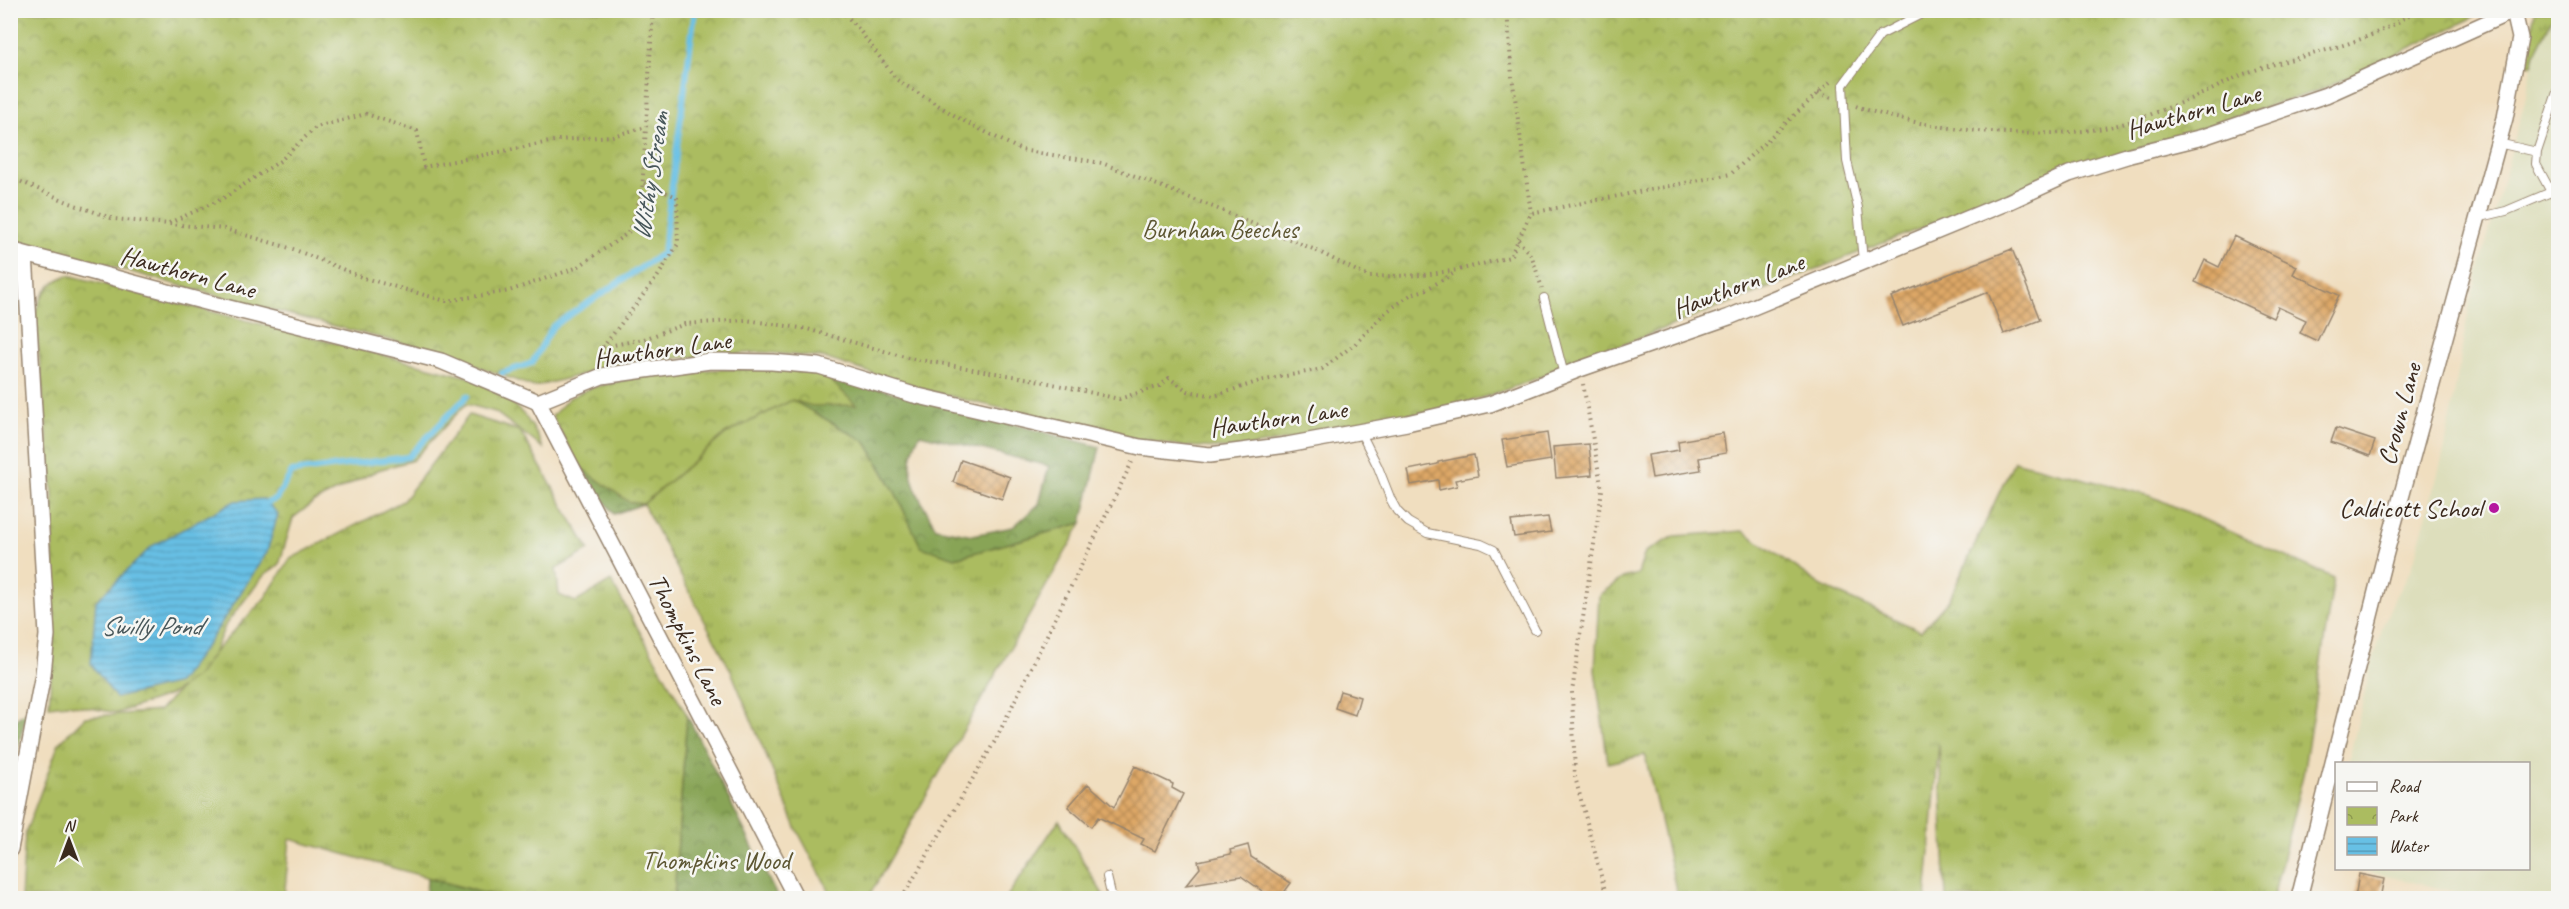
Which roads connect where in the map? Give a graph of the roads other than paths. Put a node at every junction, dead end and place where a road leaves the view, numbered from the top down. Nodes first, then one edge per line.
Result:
1 (1929, 10) edge
2 (2514, 11) edge
3 (2559, 90) edge
4 (2498, 143) junction
5 (2537, 152) junction
6 (2555, 192) edge
7 (2477, 218) junction
8 (18, 252) edge
9 (1863, 261) junction
10 (1544, 298) road end
11 (1563, 375) junction
12 (538, 402) junction
13 (1360, 431) junction
14 (1535, 630) dead end
15 (10, 849) edge
16 (1107, 877) dead end
17 (796, 898) edge
18 (1112, 898) edge
19 (2299, 898) edge

1 - 9 lane
2 - 4 street, Crown Lane
2 - 9 street, Hawthorn Lane
3 - 5 lane
4 - 5 lane
4 - 7 street, Crown Lane
5 - 6 lane
6 - 7 lane
7 - 19 street, Crown Lane
8 - 12 street, Hawthorn Lane
8 - 15 street
9 - 11 street, Hawthorn Lane
10 - 11 lane
11 - 13 street, Hawthorn Lane
12 - 13 street, Hawthorn Lane
12 - 17 street, Thompkins Lane
13 - 14 lane
16 - 18 lane

